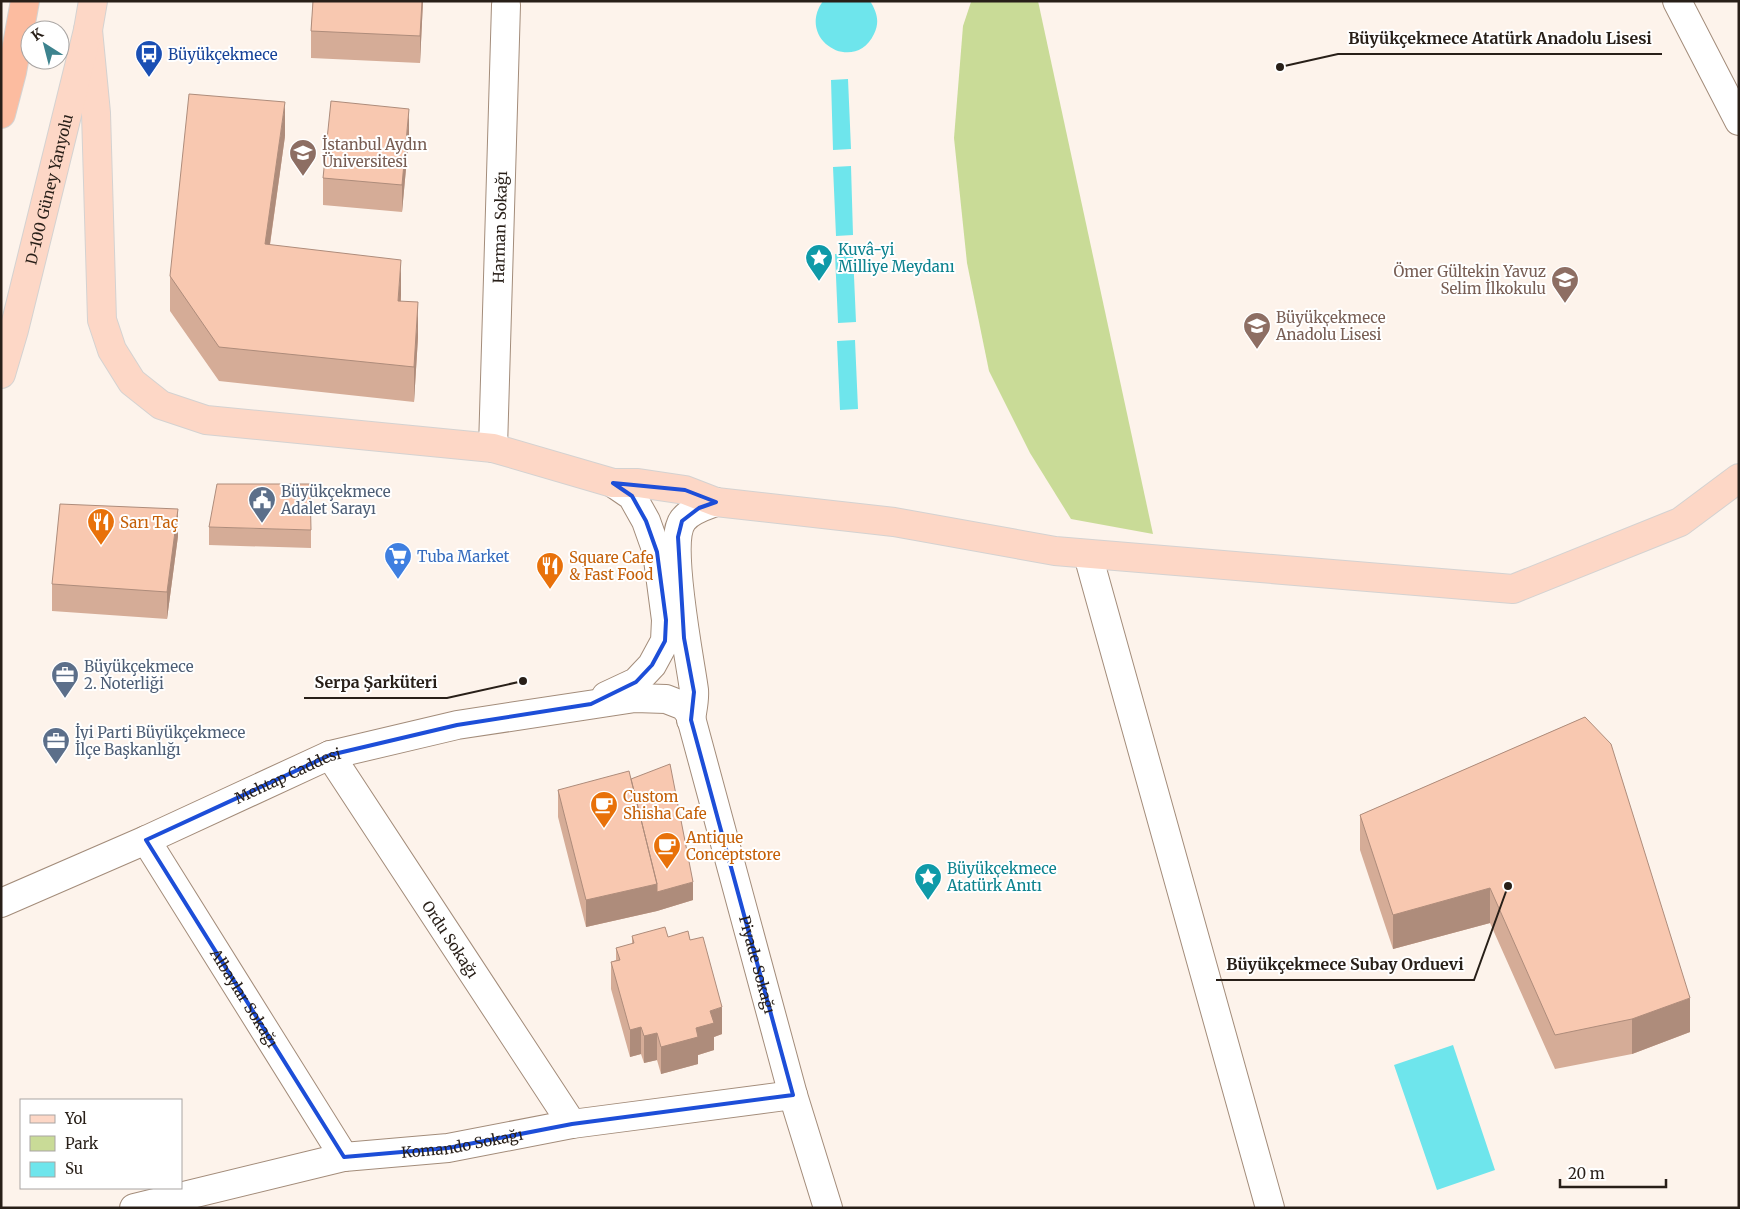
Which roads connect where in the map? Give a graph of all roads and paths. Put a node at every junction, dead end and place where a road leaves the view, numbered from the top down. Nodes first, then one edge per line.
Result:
1 (25, 1) edge
2 (93, 1) edge
3 (1677, 1) edge
4 (506, 4) dead end
5 (88, 30) junction
6 (1, 114) edge
7 (1739, 121) edge
8 (1, 374) edge
9 (493, 448) junction
10 (1739, 478) edge
11 (613, 483) junction
12 (716, 502) junction
13 (1088, 555) junction
14 (592, 704) junction
15 (691, 720) junction
16 (330, 755) junction
17 (146, 840) junction
18 (1, 904) edge
19 (793, 1095) junction
20 (572, 1124) junction
21 (344, 1157) junction
22 (134, 1208) edge
23 (828, 1208) edge
24 (1270, 1208) edge

1 - 6 highway
2 - 5 main road, D-100 Güney Yanyolu
3 - 7 street
4 - 9 street, Harman Sokağı
5 - 8 main road, D-100 Güney Yanyolu
5 - 9 main road
9 - 11 main road
10 - 13 main road
11 - 12 main road
11 - 14 street, Mehtap Caddesi
12 - 13 main road
12 - 15 street
13 - 24 street
14 - 15 street, Mehtap Caddesi
14 - 16 street, Mehtap Caddesi
15 - 19 street, Piyade Sokağı
16 - 17 street, Mehtap Caddesi
16 - 20 street, Ordu Sokağı
17 - 18 street, Mehtap Caddesi
17 - 21 street, Albaylar Sokağı
19 - 20 street, Komando Sokağı
19 - 23 street, Piyade Sokağı
20 - 21 street, Komando Sokağı
21 - 22 street, Komando Sokağı

